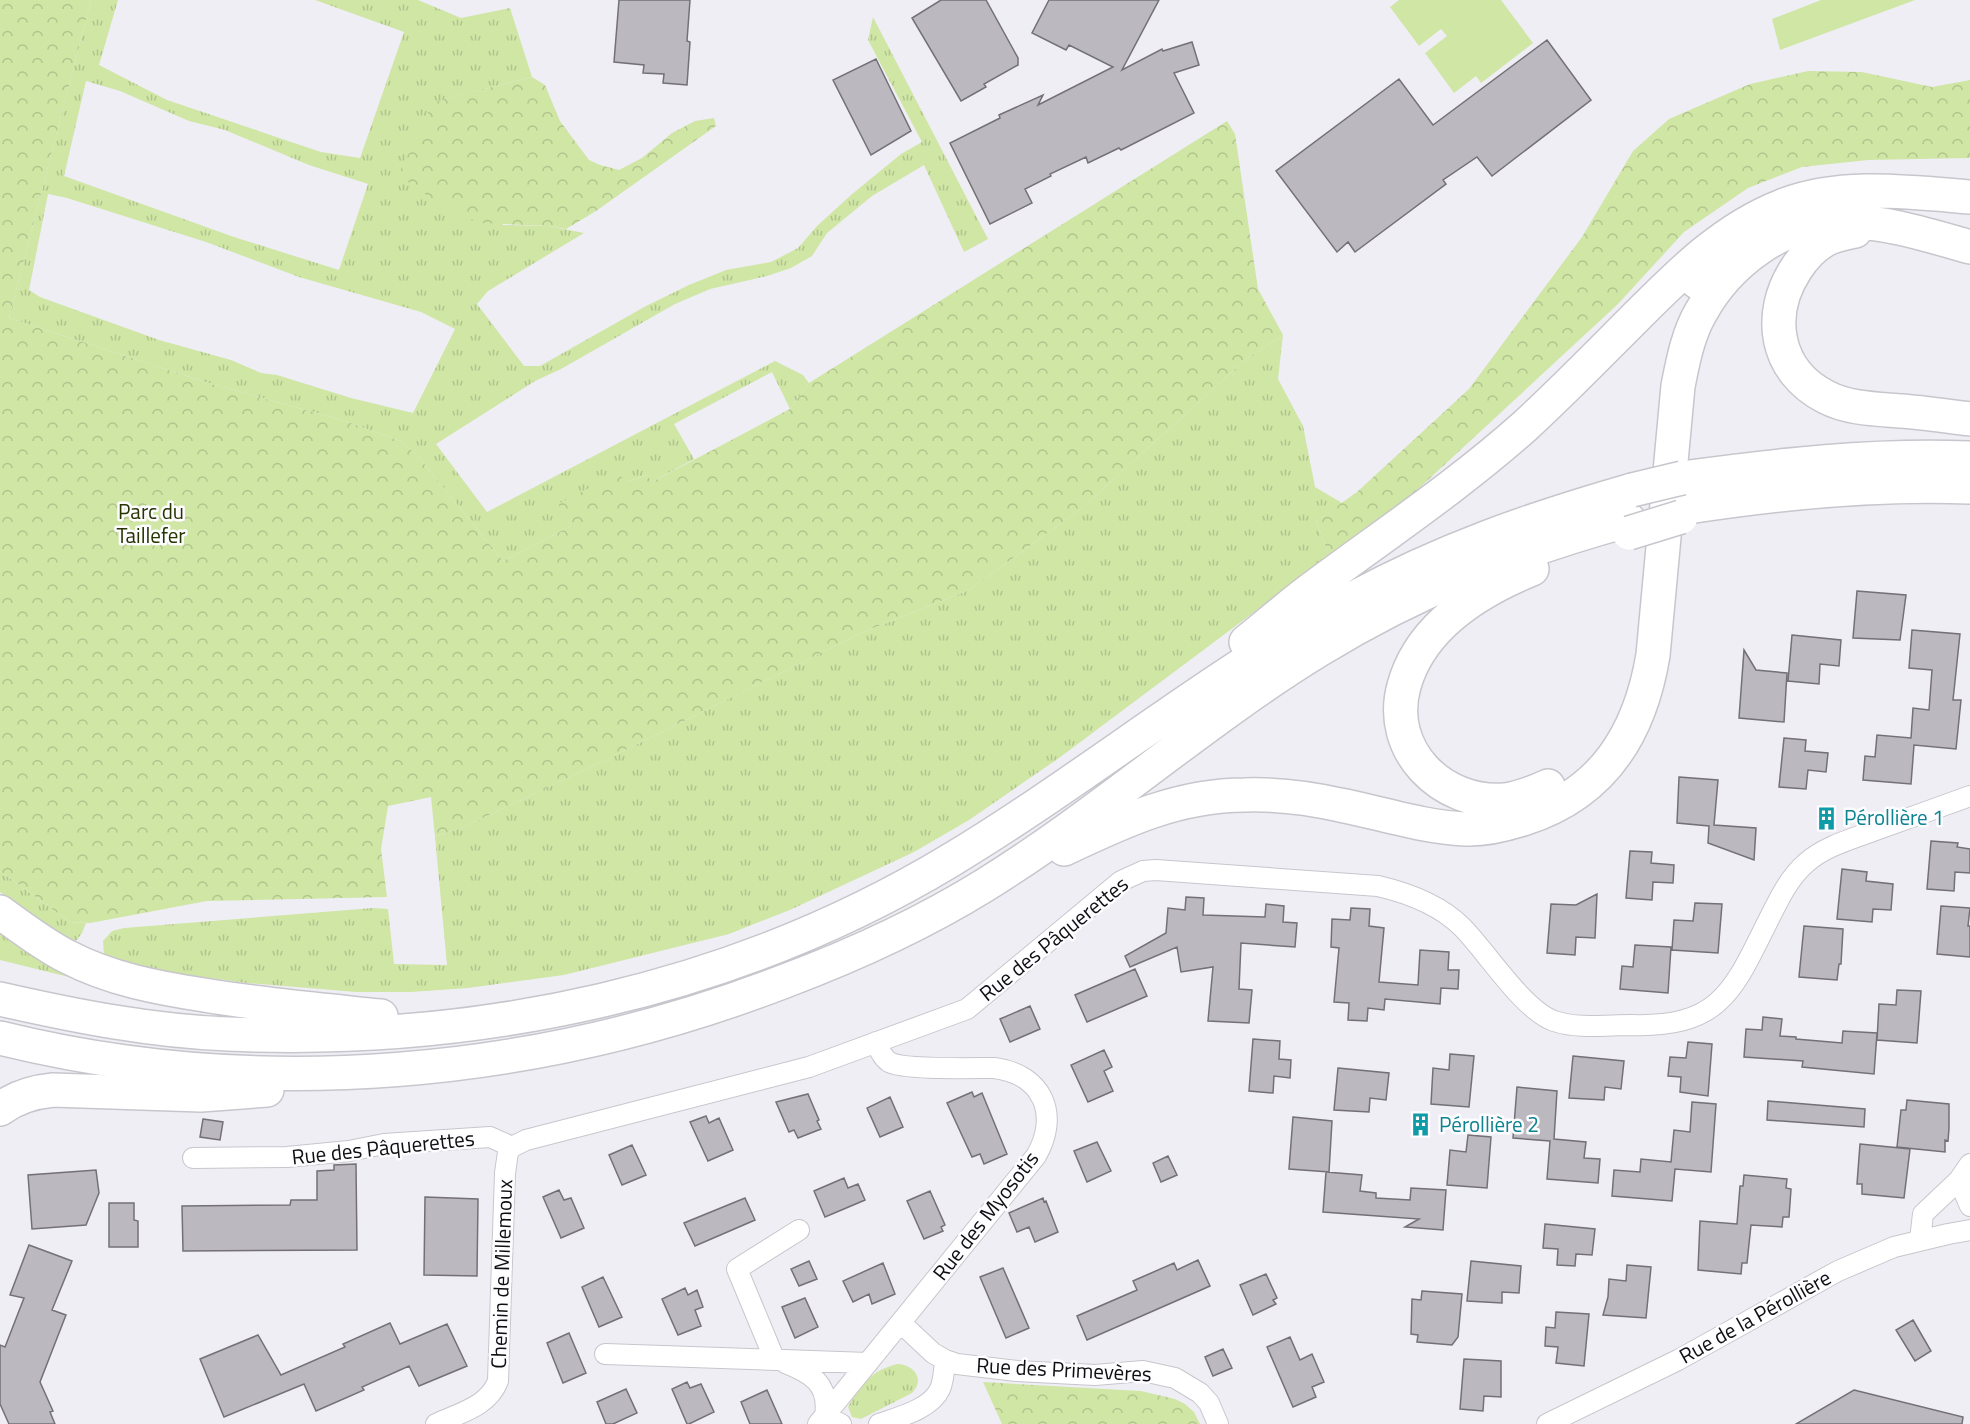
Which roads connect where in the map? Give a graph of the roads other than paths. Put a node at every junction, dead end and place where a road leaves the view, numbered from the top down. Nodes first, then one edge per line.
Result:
1 (1970, 197) edge
2 (1746, 224) junction
3 (1892, 227) junction
4 (1970, 247) edge
5 (1970, 419) edge
6 (1970, 458) edge
7 (1970, 487) edge
8 (1681, 501) junction
9 (1630, 514) junction
10 (1103, 759) junction
11 (1970, 796) edge
12 (984, 886) junction
13 (0, 912) edge
14 (0, 999) edge
15 (466, 1025) junction
16 (0, 1038) edge
17 (876, 1042) junction
18 (420, 1068) junction
19 (0, 1109) edge
20 (512, 1147) junction
21 (193, 1158) dead end
22 (1966, 1175) edge
23 (1970, 1206) edge
24 (799, 1230) dead end
25 (1970, 1230) edge
26 (1920, 1240) junction
27 (901, 1323) junction
28 (605, 1354) dead end
29 (774, 1358) junction
30 (945, 1360) junction
31 (868, 1363) junction
32 (828, 1421) edge
33 (436, 1424) edge
34 (879, 1424) edge
35 (1218, 1424) edge
36 (1547, 1424) edge

1 - 2 highway
2 - 9 highway
2 - 10 highway
3 - 4 highway
3 - 5 highway
3 - 12 highway
6 - 8 highway
7 - 8 highway
8 - 9 highway, bridge
8 - 9 highway, bridge
9 - 10 highway
9 - 12 highway
10 - 15 highway
11 - 17 street, Rue des Pâquerettes
12 - 18 highway
13 - 15 highway
14 - 15 highway
16 - 18 highway
17 - 20 street, Rue des Pâquerettes
17 - 27 street, Rue des Myosotis
18 - 19 highway
20 - 21 street, Rue des Pâquerettes
20 - 33 street, Chemin de Millemoux
22 - 23 street
22 - 26 street
24 - 29 street
25 - 26 street, Rue de la Pérollière
26 - 36 street, Rue de la Pérollière
27 - 30 street, Rue des Primevères
27 - 31 street, Rue des Myosotis
28 - 29 street
29 - 31 street
29 - 32 street
30 - 34 street
30 - 35 street, Rue des Primevères
31 - 32 street, Rue des Myosotis

